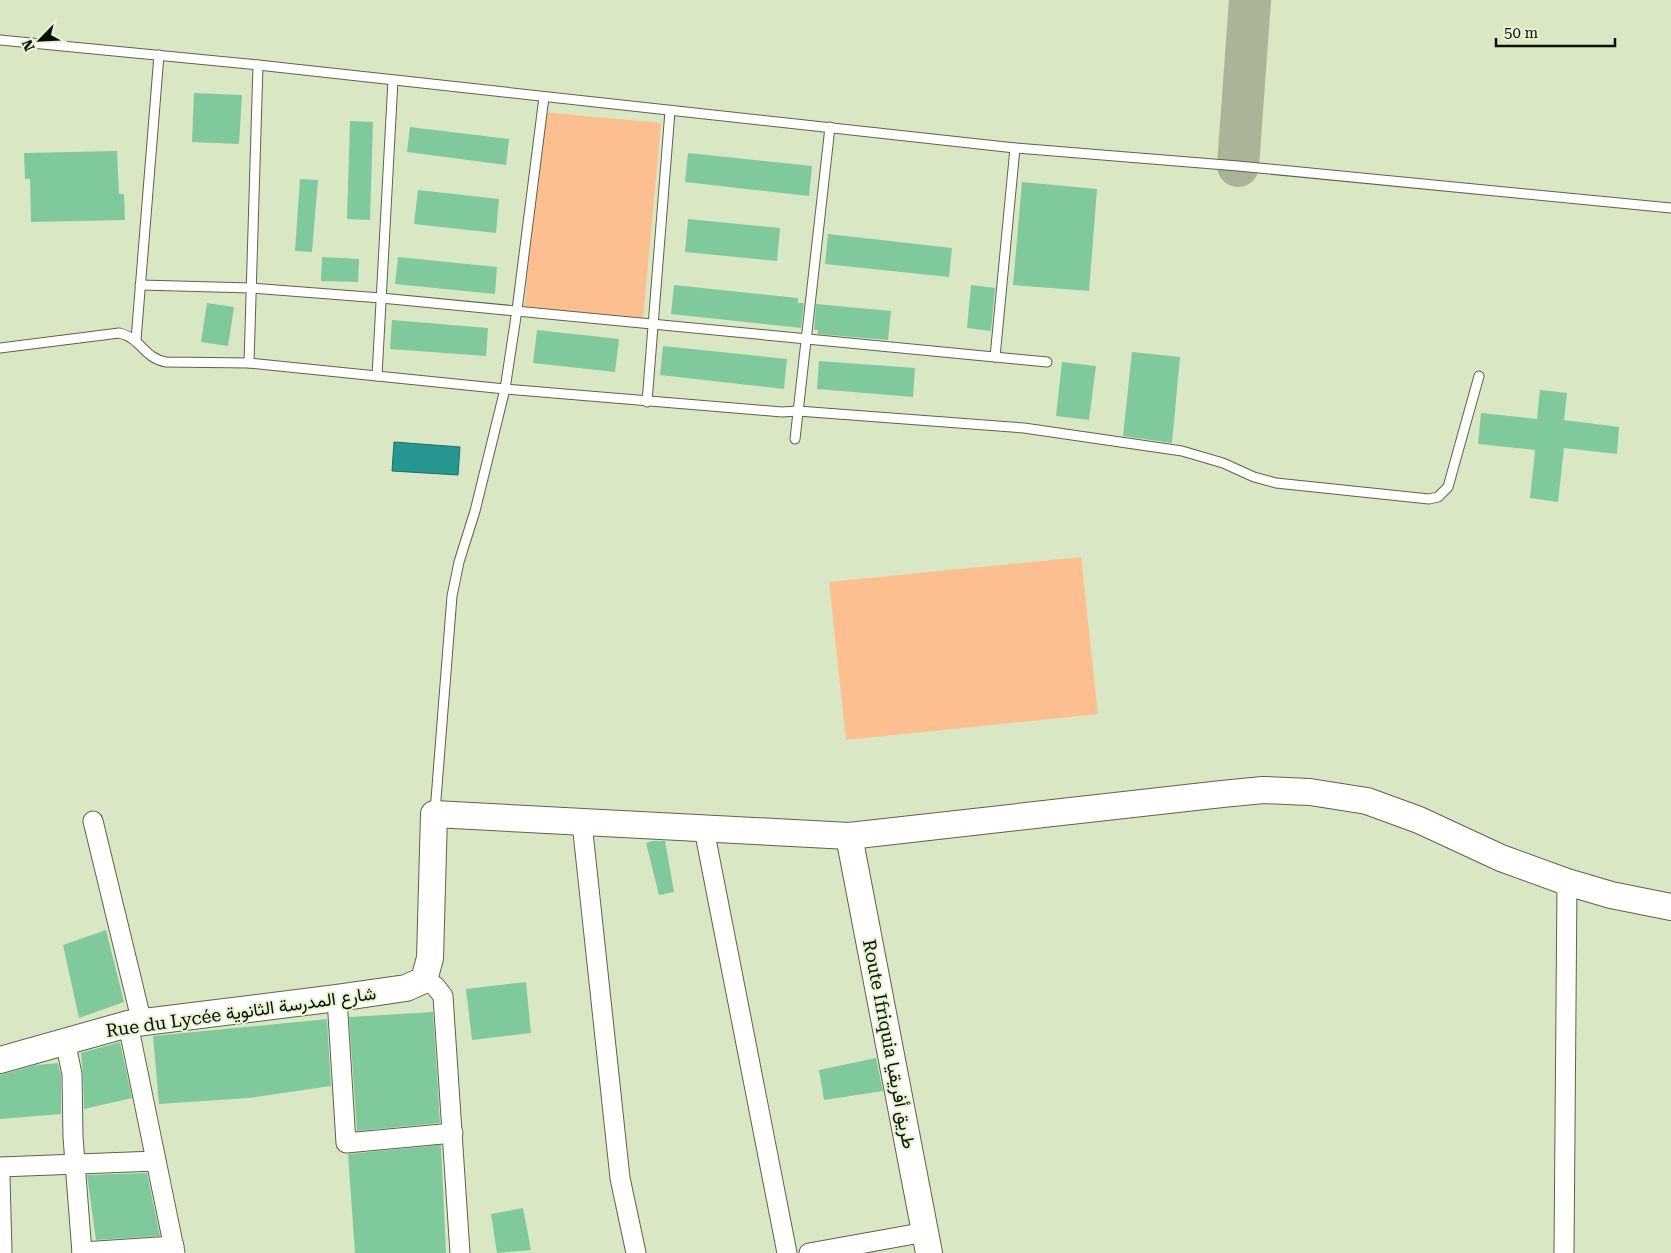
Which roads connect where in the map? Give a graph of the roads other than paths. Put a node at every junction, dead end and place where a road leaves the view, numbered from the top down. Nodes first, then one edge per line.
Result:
1 (0, 40) edge
2 (159, 55) junction
3 (258, 65) junction
4 (393, 80) junction
5 (544, 97) junction
6 (670, 111) junction
7 (830, 127) junction
8 (1015, 148) junction
9 (1671, 208) edge
10 (140, 285) junction
11 (251, 288) junction
12 (381, 298) junction
13 (517, 310) junction
14 (653, 324) junction
15 (806, 339) junction
16 (136, 340) junction
17 (0, 348) edge
18 (996, 357) junction
19 (1047, 362) dead end
20 (249, 363) junction
21 (377, 376) junction
22 (1479, 376) dead end
23 (505, 389) junction
24 (647, 402) junction
25 (798, 410) junction
26 (795, 439) dead end
27 (434, 814) junction
28 (93, 820) dead end
29 (582, 823) junction
30 (704, 829) junction
31 (849, 836) junction
32 (1567, 882) junction
33 (1671, 907) edge
34 (424, 980) junction
35 (337, 998) junction
36 (135, 1024) junction
37 (66, 1041) junction
38 (0, 1060) edge
39 (453, 1133) junction
40 (156, 1160) junction
41 (75, 1164) junction
42 (0, 1167) edge
43 (0, 1176) edge
44 (928, 1243) edge
45 (174, 1249) edge
46 (82, 1252) edge
47 (2, 1253) edge
48 (460, 1253) edge
49 (636, 1253) edge
50 (787, 1253) edge
51 (809, 1253) edge
52 (1564, 1253) edge

1 - 2 lane
2 - 3 lane
2 - 10 lane
3 - 4 lane
3 - 11 lane
4 - 5 lane
4 - 12 lane
5 - 6 lane
5 - 13 lane
6 - 7 lane
6 - 14 lane
7 - 8 lane
7 - 15 lane
8 - 9 lane
8 - 18 lane
10 - 11 lane
10 - 16 lane
11 - 12 lane
11 - 20 lane
12 - 13 lane
12 - 21 lane
13 - 14 lane
13 - 23 lane
14 - 15 lane
14 - 24 lane
15 - 18 lane
15 - 25 lane
16 - 17 lane
16 - 20 lane
18 - 19 lane
20 - 21 lane
21 - 23 lane
22 - 25 lane
23 - 24 lane
23 - 27 lane
24 - 25 lane
25 - 26 lane
27 - 29 street
27 - 34 street
28 - 36 street
29 - 30 street
29 - 49 street
30 - 31 street
30 - 50 street
31 - 32 street
31 - 44 street, Route Ifriquia طريق أفريقيا
32 - 33 street
32 - 52 street
34 - 35 street, Rue du Lycée شارع المدرسة الثانوية
34 - 39 street
35 - 36 street, Rue du Lycée شارع المدرسة الثانوية
35 - 39 street
36 - 37 street, Rue du Lycée شارع المدرسة الثانوية
36 - 40 street
37 - 38 street, Rue du Lycée شارع المدرسة الثانوية
37 - 41 street
39 - 48 street
40 - 41 street
40 - 45 street
41 - 42 street
41 - 46 street
43 - 47 street
44 - 51 street
45 - 46 street

